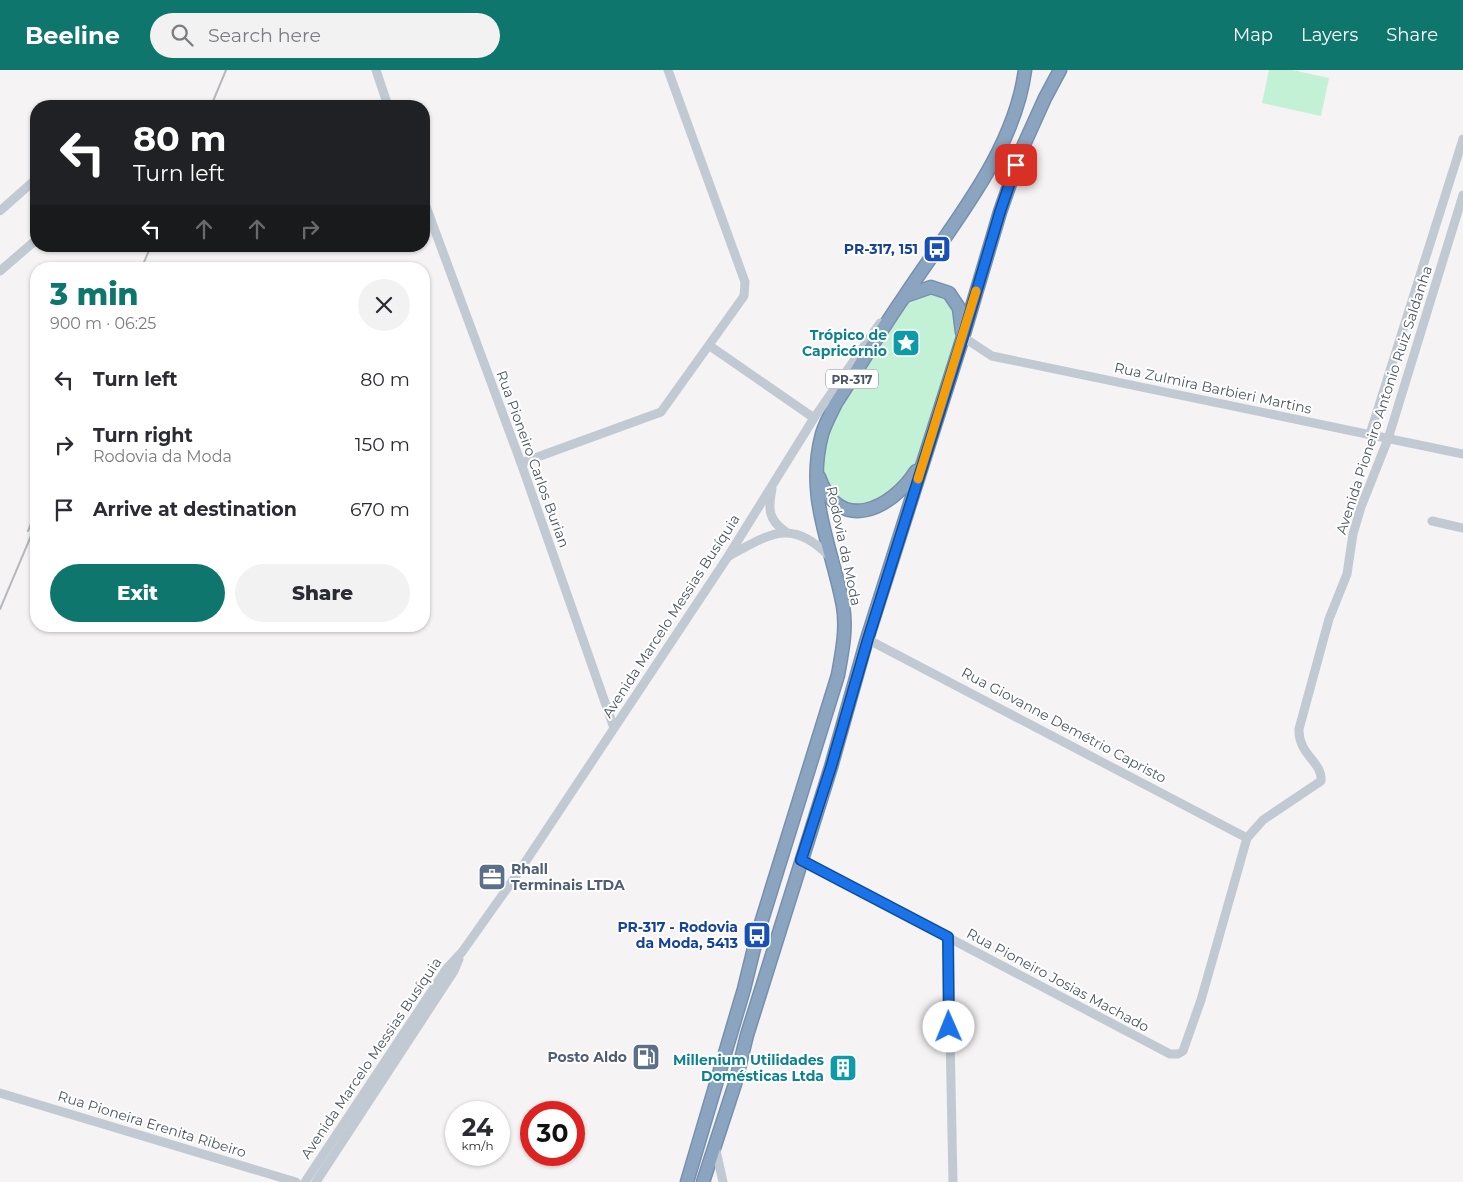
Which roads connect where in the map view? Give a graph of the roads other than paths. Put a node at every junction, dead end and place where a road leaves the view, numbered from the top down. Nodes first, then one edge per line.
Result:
1 (376, 70) edge
2 (668, 70) edge
3 (1025, 70) edge
4 (1060, 70) edge
5 (386, 100) edge
6 (1463, 139) edge
7 (30, 184) edge
8 (1463, 195) edge
9 (0, 211) edge
10 (430, 217) edge
11 (30, 245) edge
12 (1, 269) edge
13 (1418, 282) junction
14 (1436, 286) junction
15 (904, 297) junction
16 (963, 337) junction
17 (710, 346) junction
18 (814, 418) junction
19 (1370, 434) junction
20 (1388, 439) junction
21 (1463, 454) edge
22 (924, 460) junction
23 (521, 463) junction
24 (815, 468) junction
25 (773, 484) junction
26 (1432, 521) dead end
27 (1463, 528) edge
28 (786, 532) junction
29 (830, 557) junction
30 (727, 558) junction
31 (868, 639) junction
32 (614, 728) junction
33 (1247, 838) junction
34 (801, 860) junction
35 (948, 937) junction
36 (401, 1046) junction
37 (1170, 1054) joint
38 (0, 1093) edge
39 (715, 1142) junction
40 (296, 1182) edge
41 (305, 1182) edge
42 (316, 1182) edge
43 (687, 1182) edge
44 (703, 1182) edge
45 (723, 1182) edge
46 (953, 1182) edge

1 - 5 street
2 - 17 street
3 - 15 highway, Rodovia da Moda / PR-317
4 - 16 highway, Rodovia da Moda
6 - 13 street, Avenida Pioneiro Antonio Ruiz Saldanha
7 - 9 street
8 - 14 street, Avenida Pioneiro Antonio Ruiz Saldanha
10 - 23 street, Rua Pioneiro Carlos Burian
11 - 12 street
13 - 14 street
13 - 19 street, Avenida Pioneiro Antonio Ruiz Saldanha
14 - 20 street, Avenida Pioneiro Antonio Ruiz Saldanha
15 - 16 highway
15 - 18 street, Avenida Marcelo Messias Busíquia
15 - 24 highway, Rodovia da Moda / PR-317
16 - 19 street, Rua Zulmira Barbieri Martins
16 - 22 highway, Rodovia da Moda
17 - 18 street
17 - 23 street
18 - 25 street, Avenida Marcelo Messias Busíquia
19 - 20 street, Rua Zulmira Barbieri Martins
20 - 21 street, Rua Zulmira Barbieri Martins
20 - 33 street, Avenida Pioneiro Antonio Ruiz Saldanha
22 - 24 highway
22 - 31 highway, Rodovia da Moda
23 - 32 street, Rua Pioneiro Carlos Burian
24 - 29 highway, Rodovia da Moda / PR-317
25 - 28 street
25 - 30 street, Avenida Marcelo Messias Busíquia
26 - 27 street
28 - 29 street
28 - 30 street
29 - 43 highway, Rodovia da Moda / PR-317
30 - 32 street, Avenida Marcelo Messias Busíquia
31 - 33 street, Rua Giovanne Demétrio Capristo
31 - 34 highway, Rodovia da Moda
32 - 36 street, Avenida Marcelo Messias Busíquia
33 - 37 street, Avenida Pioneiro Antonio Ruiz Saldanha
34 - 35 street, Rua Pioneiro Josias Machado
34 - 39 highway, Rodovia da Moda
35 - 37 street, Rua Pioneiro Josias Machado
35 - 46 street
36 - 41 street, Avenida Marcelo Messias Busíquia
36 - 42 street, Avenida Marcelo Messias Busíquia
38 - 40 street, Rua Pioneira Erenita Ribeiro
39 - 44 highway, Rodovia da Moda
39 - 45 street

